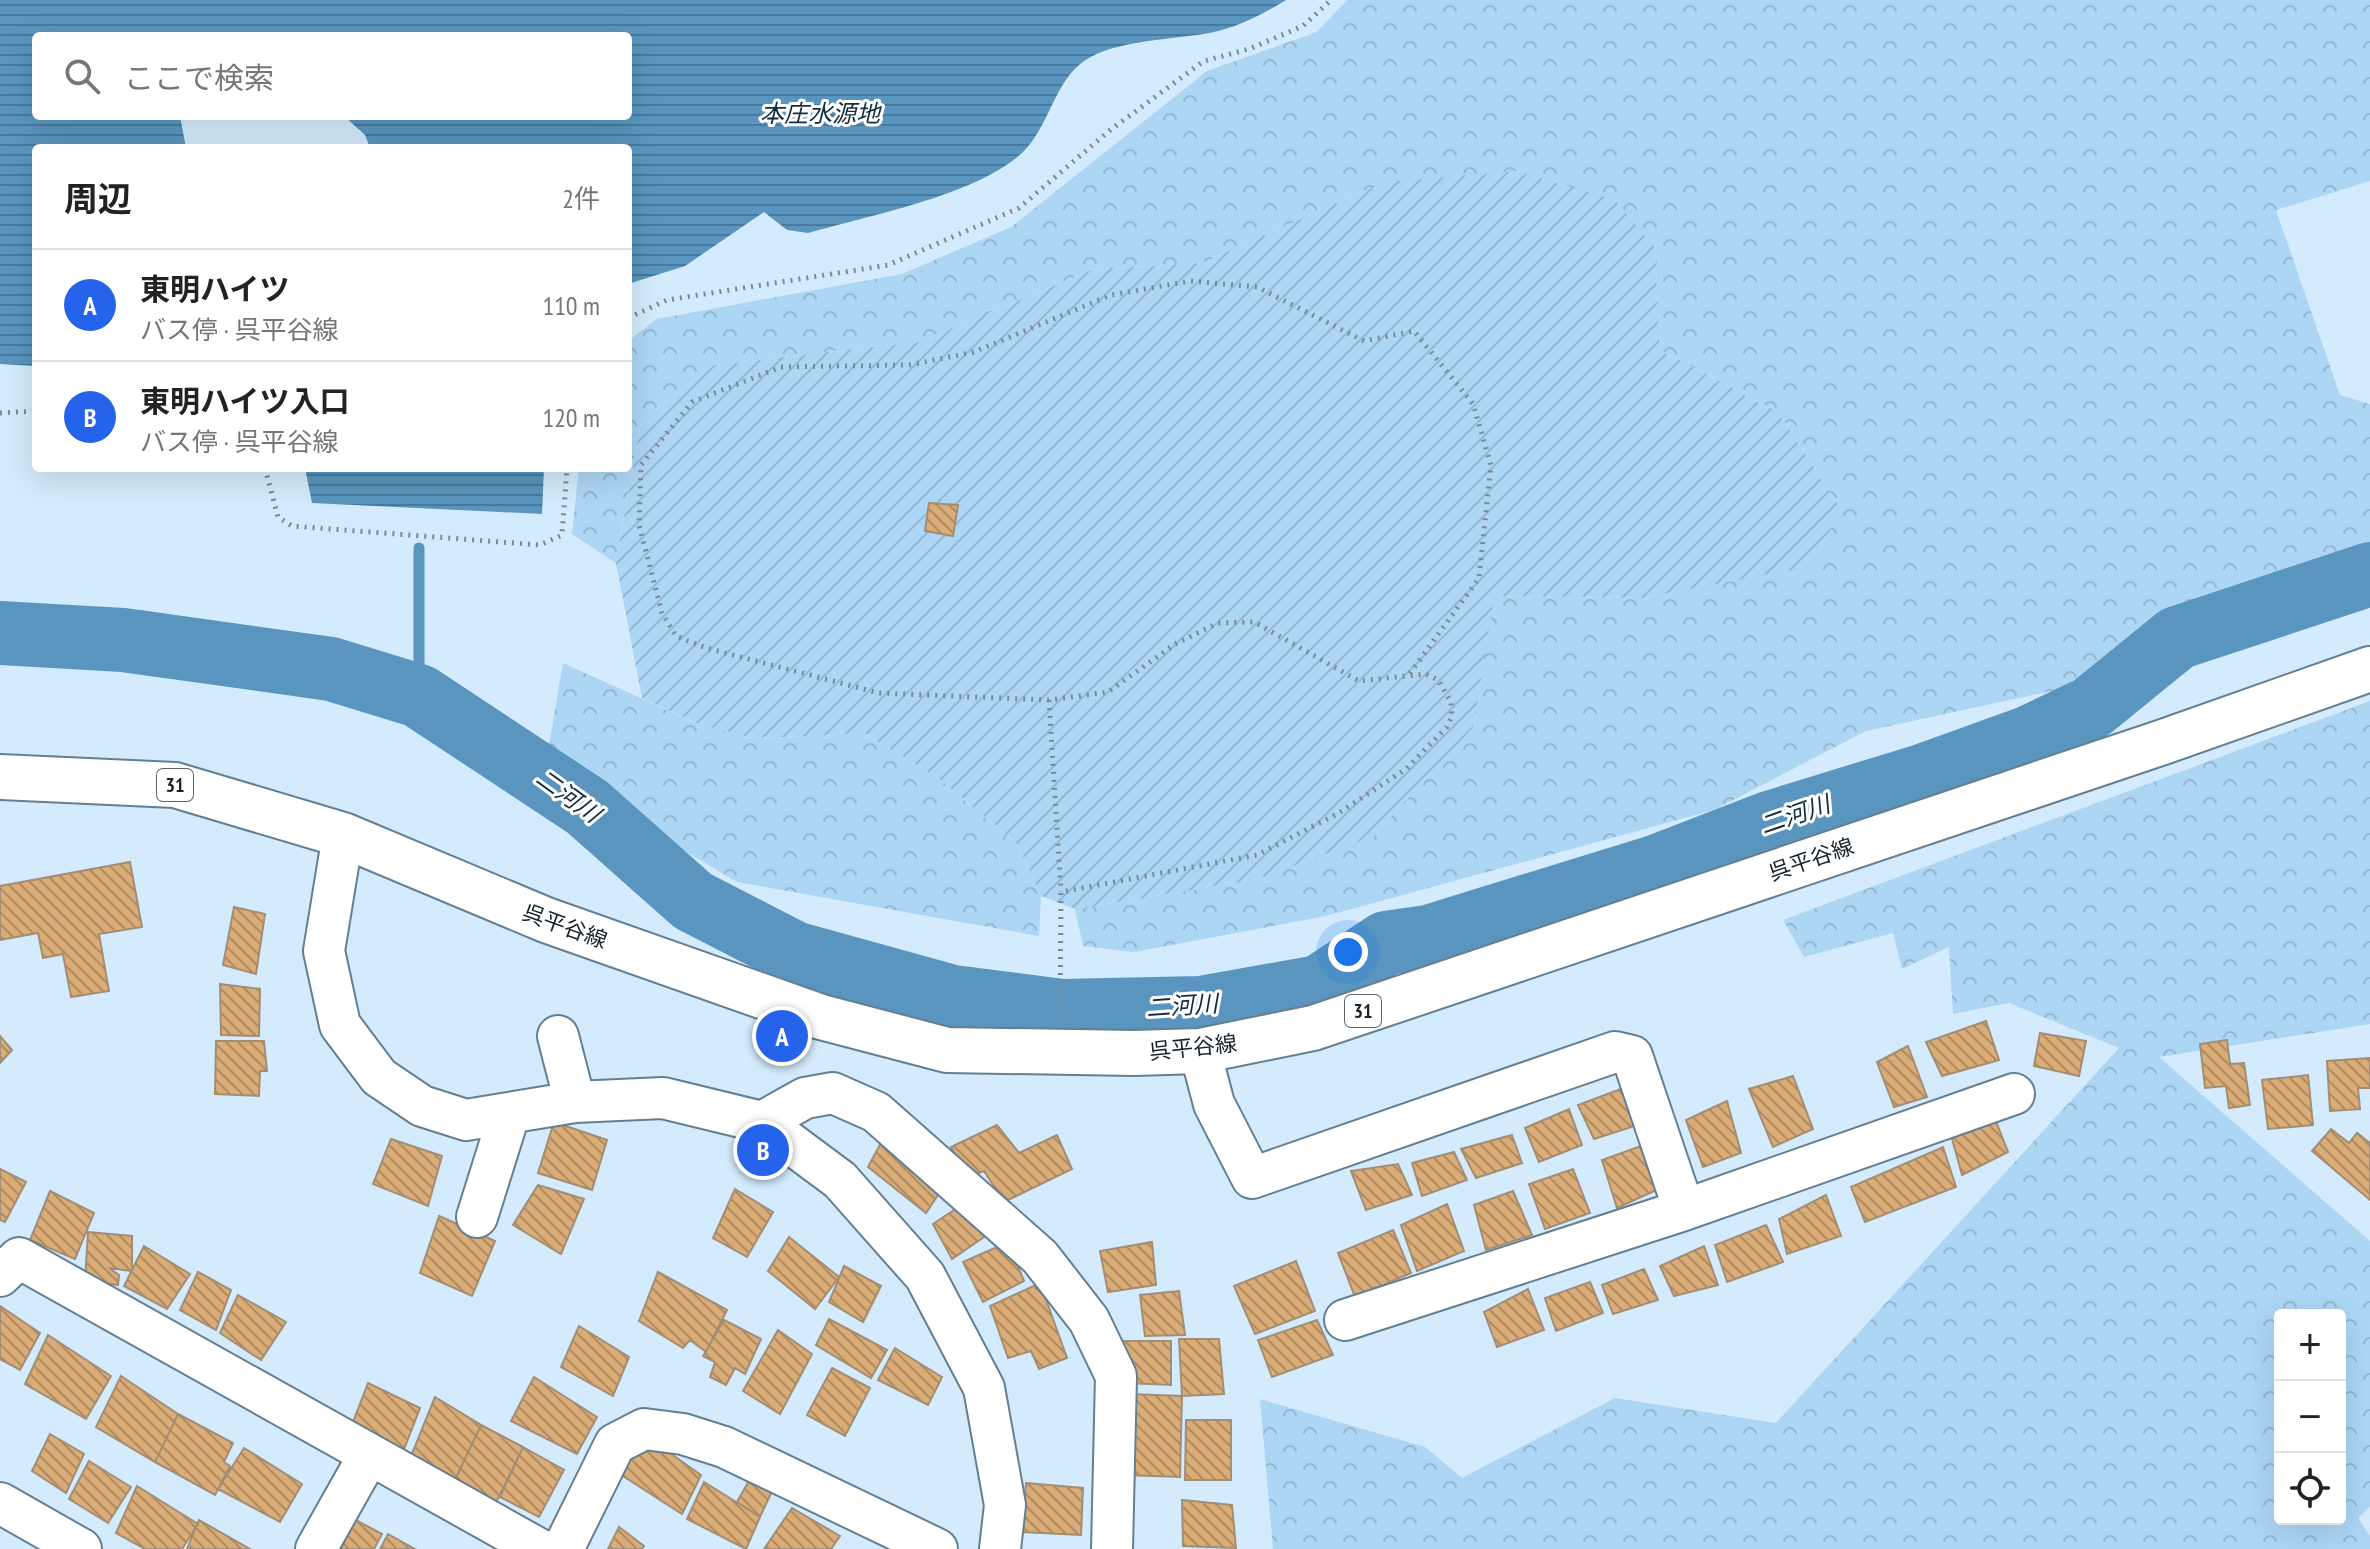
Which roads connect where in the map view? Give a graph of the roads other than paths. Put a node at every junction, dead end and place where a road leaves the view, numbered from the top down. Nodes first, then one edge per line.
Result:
1 (2370, 669) edge
2 (0, 777) edge
3 (343, 835) junction
4 (558, 1036) dead end
5 (1200, 1051) junction
6 (2015, 1095) dead end
7 (575, 1102) junction
8 (509, 1115) junction
9 (762, 1122) junction
10 (1684, 1210) junction
11 (477, 1217) dead end
12 (6, 1260) edge
13 (1345, 1320) dead end
14 (369, 1455) junction
15 (0, 1503) edge
16 (81, 1549) edge
17 (316, 1549) edge
18 (539, 1549) edge
19 (563, 1549) edge
20 (937, 1549) edge
21 (1000, 1549) edge
22 (1112, 1549) edge

1 - 5 main road, 呉平谷線 / 31
2 - 3 main road, 呉平谷線 / 31
3 - 5 main road, 呉平谷線 / 31
3 - 8 street
4 - 7 street
5 - 10 street
6 - 10 street
7 - 8 street
7 - 9 street
8 - 11 street
9 - 21 street
9 - 22 street
10 - 13 street
12 - 14 street
14 - 17 street
14 - 18 street
15 - 16 street
19 - 20 street

